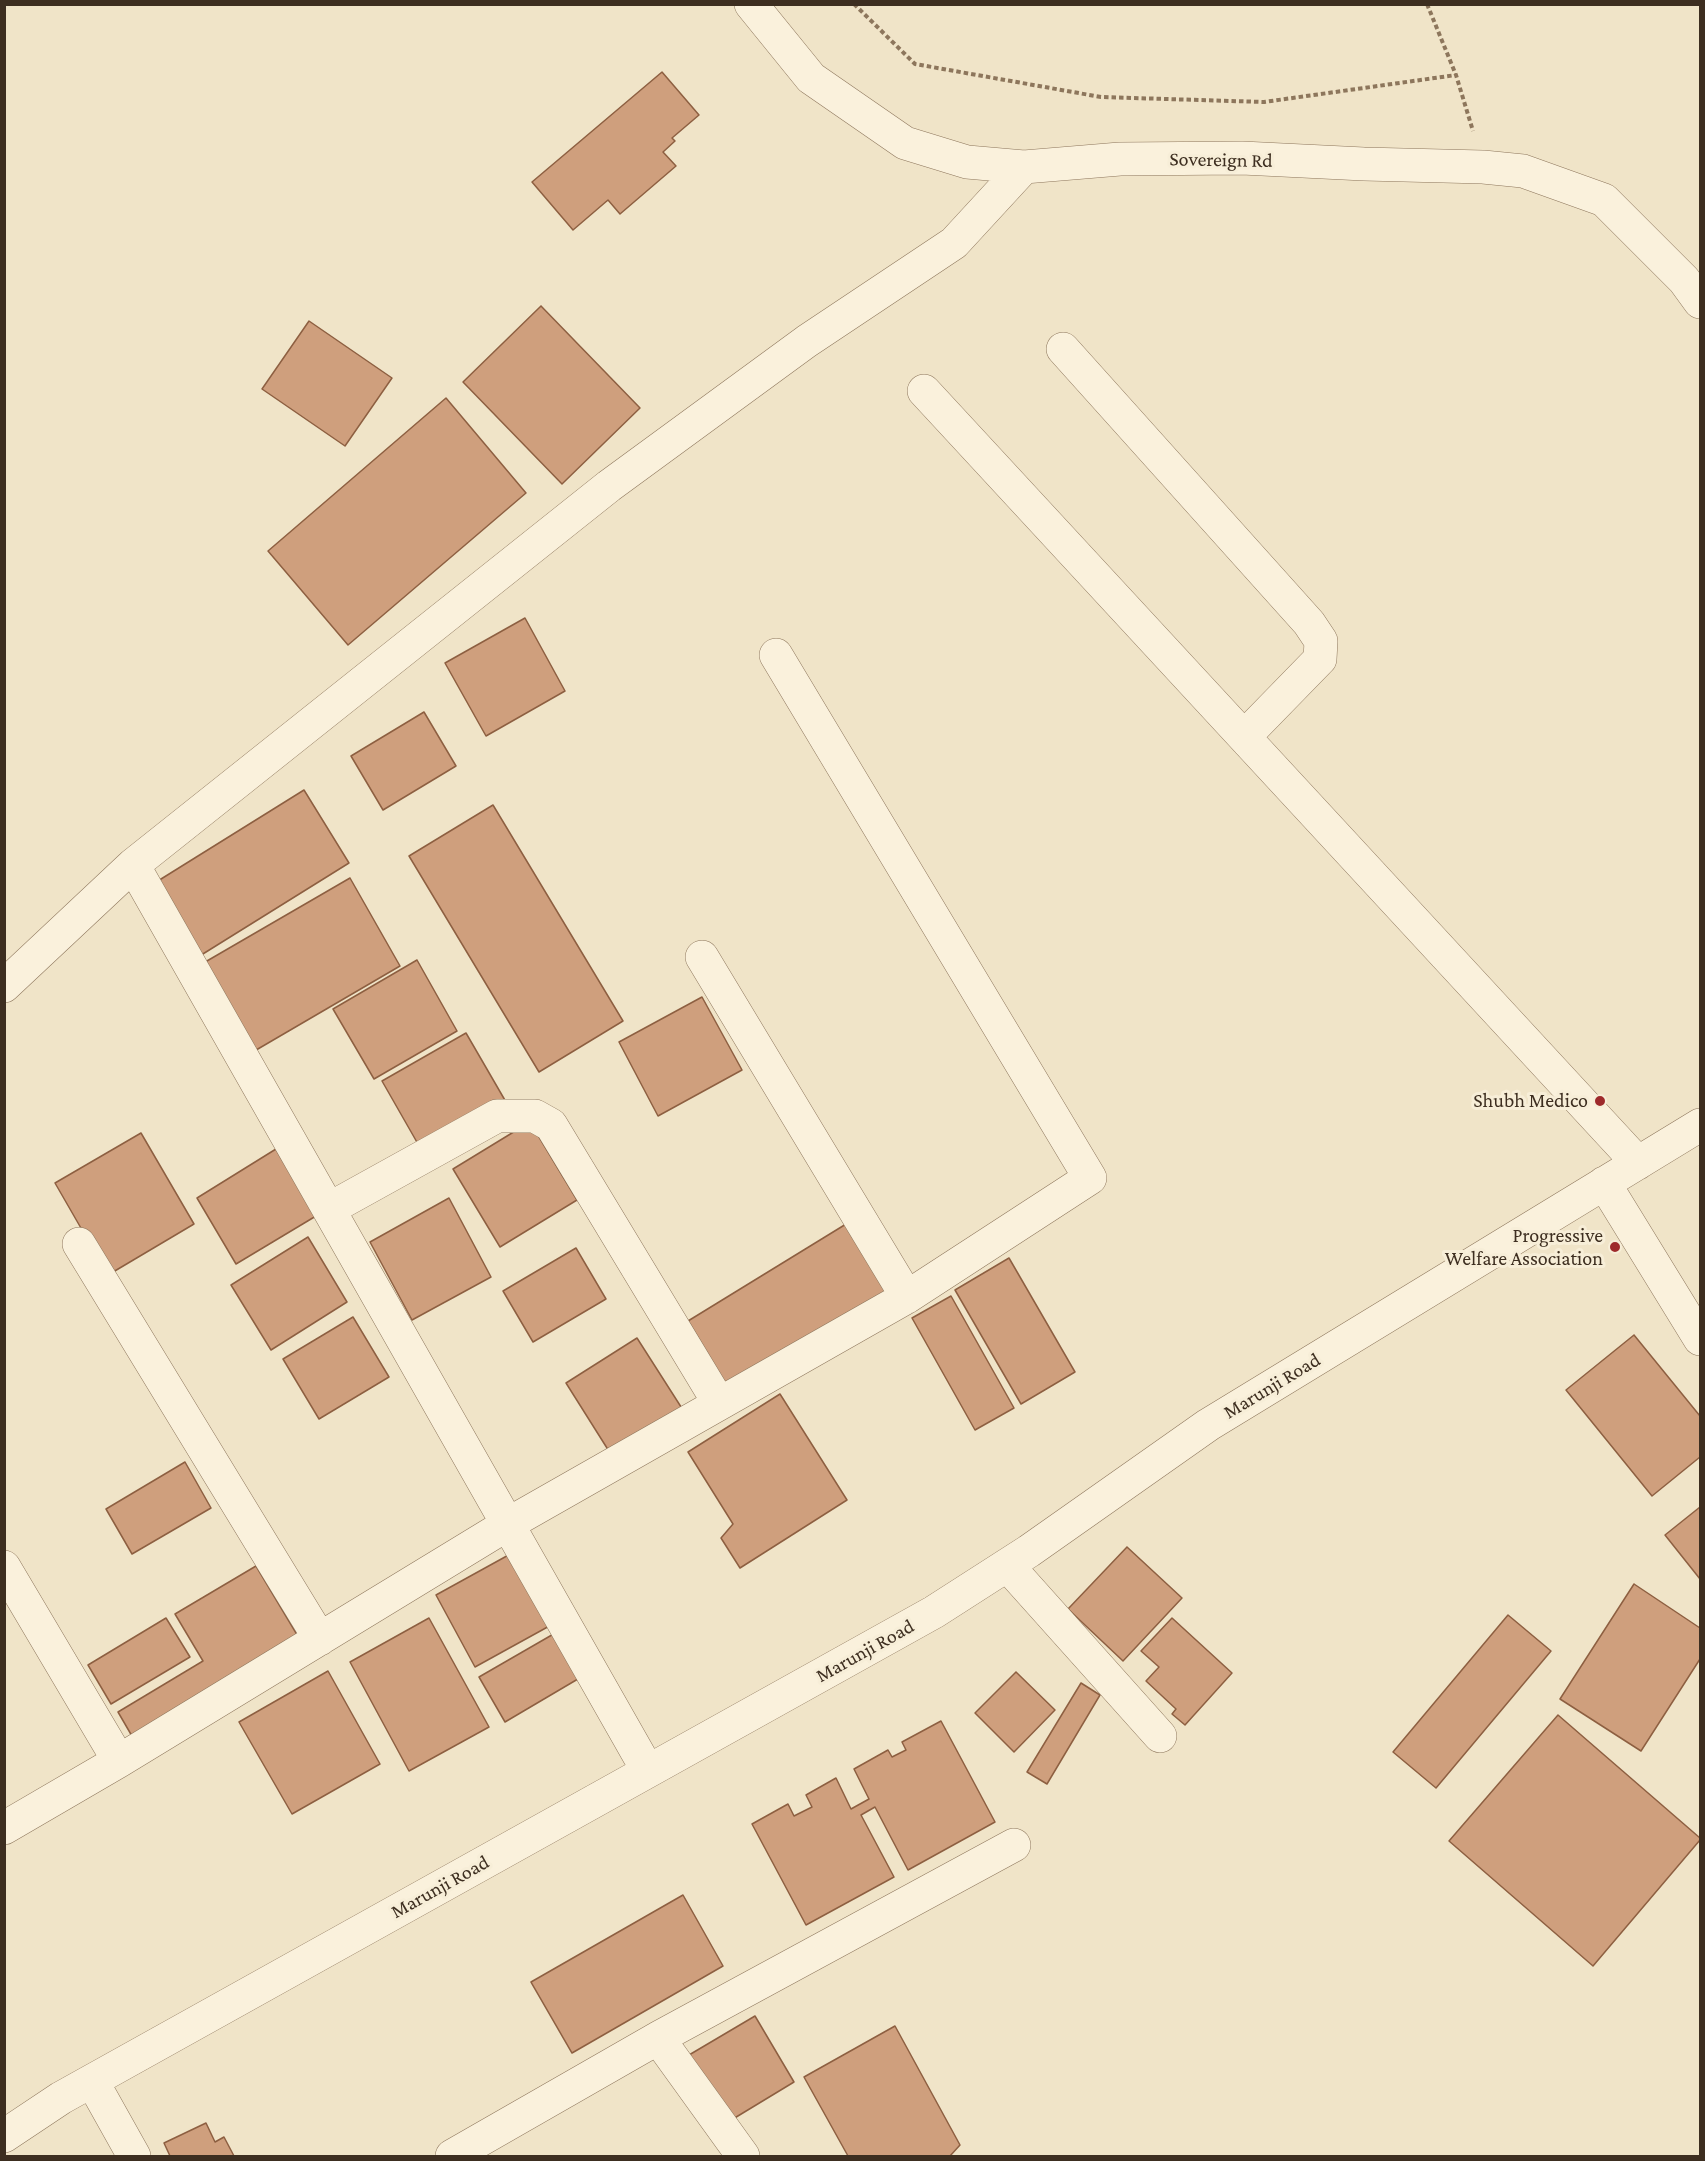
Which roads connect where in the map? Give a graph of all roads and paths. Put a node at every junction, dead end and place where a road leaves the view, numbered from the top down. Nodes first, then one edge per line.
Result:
1 (751, 4) edge
2 (854, 4) edge
3 (1427, 4) edge
4 (1456, 75) junction
5 (1024, 167) junction
6 (1483, 167) junction
7 (1701, 302) edge
8 (1063, 349) dead end
9 (924, 391) dead end
10 (776, 655) dead end
11 (1244, 737) junction
12 (133, 865) junction
13 (702, 957) dead end
14 (4, 986) edge
15 (1701, 1125) edge
16 (1638, 1163) junction
17 (1604, 1183) junction
18 (329, 1209) junction
19 (79, 1244) dead end
20 (907, 1297) junction
21 (1701, 1339) edge
22 (719, 1404) junction
23 (508, 1524) junction
24 (1007, 1565) junction
25 (4, 1566) edge
26 (320, 1639) junction
27 (1160, 1736) dead end
28 (119, 1761) junction
29 (648, 1771) junction
30 (4, 1828) edge
31 (1014, 1845) dead end
32 (658, 2038) junction
33 (92, 2081) junction
34 (4, 2136) edge
35 (467, 2153) edge
36 (134, 2157) edge
37 (743, 2157) edge

1 - 5 street, Sovereign Rd
2 - 4 path
3 - 4 path
4 - 6 path
5 - 6 street, Sovereign Rd
5 - 12 street
6 - 7 street, Sovereign Rd
8 - 11 street
9 - 11 street
10 - 20 street
11 - 16 street
12 - 14 street
12 - 18 street
13 - 20 street
15 - 16 street, Marunji Road
16 - 17 street, Marunji Road
17 - 21 street
17 - 24 street, Marunji Road
18 - 22 street
18 - 23 street
19 - 26 street
20 - 22 street
22 - 23 street
23 - 26 street
23 - 29 street
24 - 27 street
24 - 29 street, Marunji Road
25 - 28 street
26 - 28 street
28 - 30 street
29 - 33 street, Marunji Road
31 - 32 street
32 - 35 street
32 - 37 street
33 - 34 street, Marunji Road
33 - 36 street

